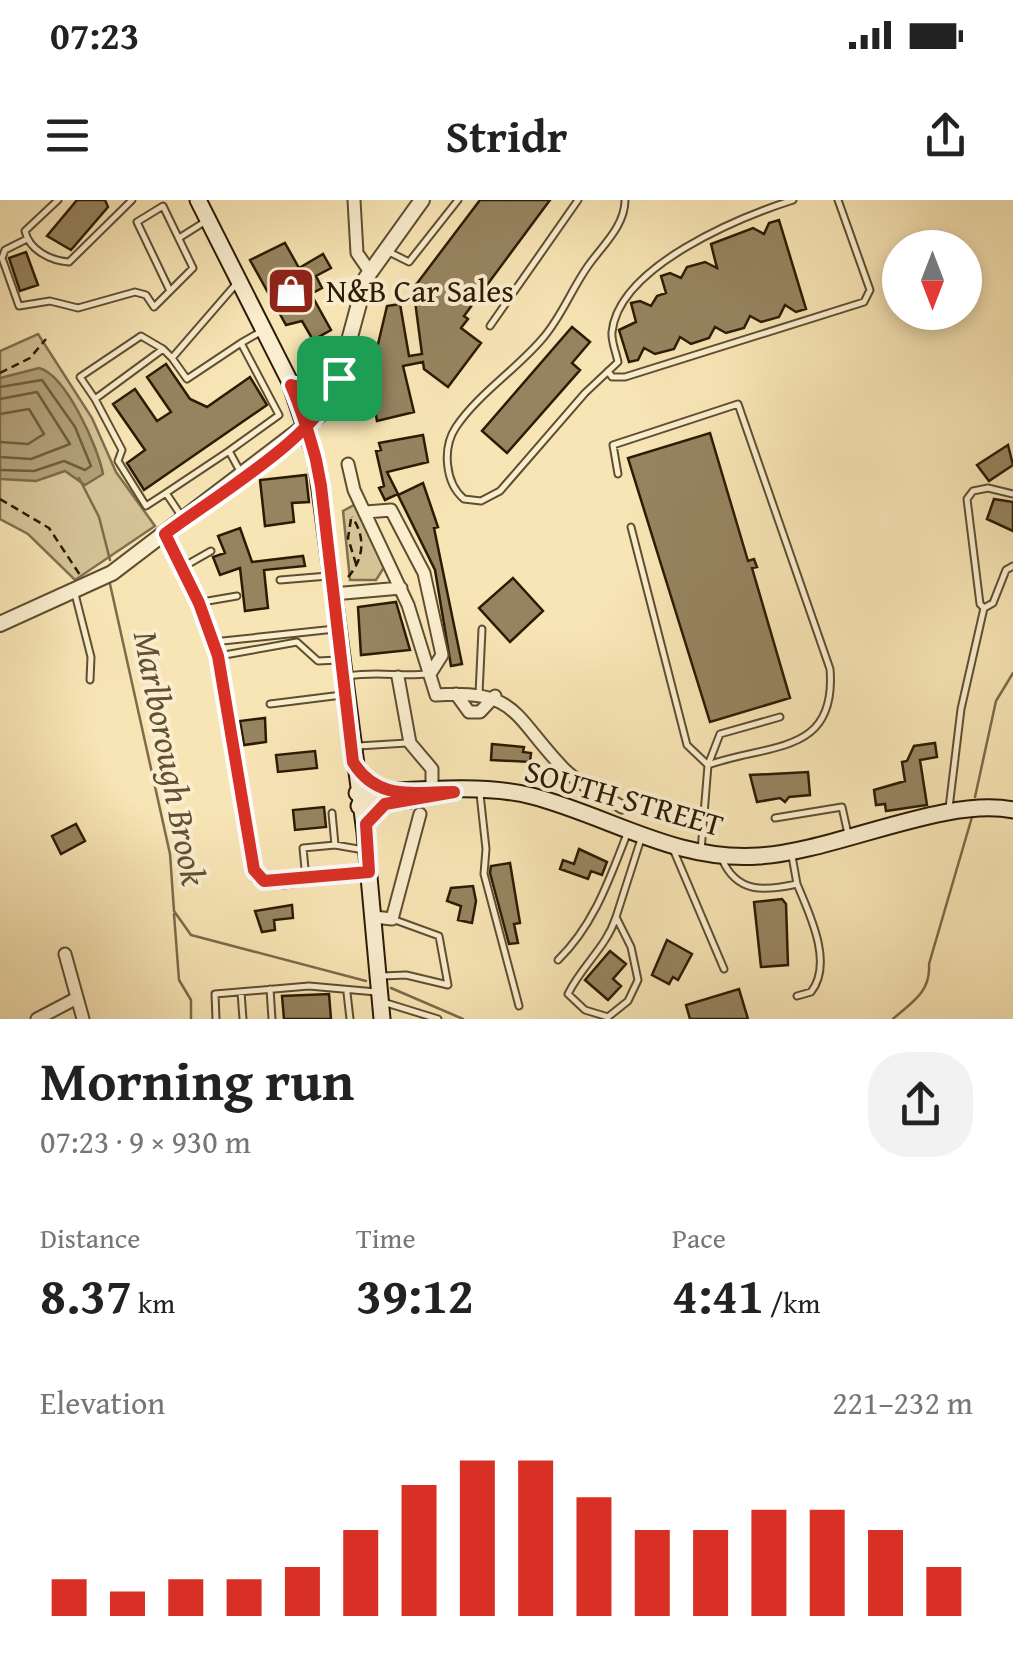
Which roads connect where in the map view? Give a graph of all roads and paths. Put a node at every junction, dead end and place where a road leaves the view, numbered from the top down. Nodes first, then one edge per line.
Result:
1 (58, 200) edge
2 (132, 200) edge
3 (198, 200) edge
4 (354, 200) edge
5 (422, 200) edge
6 (458, 200) edge
7 (578, 200) edge
8 (626, 200) edge
9 (793, 200) edge
10 (838, 200) edge
11 (208, 220) junction
12 (179, 238) junction
13 (27, 239) junction
14 (384, 249) junction
15 (370, 272) junction
16 (239, 281) junction
17 (170, 291) junction
18 (490, 326) dead end
19 (264, 330) junction
20 (46, 339) dead end
21 (241, 342) junction
22 (164, 349) junction
23 (172, 358) junction
24 (608, 371) junction
25 (0, 373) edge
26 (339, 378) junction
27 (291, 385) junction
28 (95, 399) junction
29 (307, 428) junction
30 (229, 451) junction
31 (348, 464) dead end
32 (618, 474) dead end
33 (243, 476) junction
34 (166, 493) junction
35 (1013, 494) edge
36 (0, 499) edge
37 (361, 510) junction
38 (352, 516) junction
39 (184, 520) junction
40 (631, 527) dead end
41 (165, 534) junction
42 (211, 551) dead end
43 (357, 566) junction
44 (1013, 566) edge
45 (183, 567) junction
46 (80, 575) dead end
47 (340, 576) junction
48 (280, 580) dead end
49 (401, 588) junction
50 (74, 591) junction
51 (334, 594) junction
52 (236, 596) dead end
53 (199, 603) junction
54 (984, 608) junction
55 (0, 624) edge
56 (338, 629) junction
57 (482, 629) dead end
58 (212, 642) junction
59 (218, 656) junction
60 (342, 668) junction
61 (430, 674) junction
62 (398, 677) junction
63 (90, 680) dead end
64 (456, 694) junction
65 (478, 694) junction
66 (345, 695) junction
67 (495, 696) junction
68 (270, 704) dead end
69 (780, 716) dead end
70 (410, 743) junction
71 (352, 754) junction
72 (708, 765) junction
73 (480, 791) junction
74 (432, 792) junction
75 (454, 792) junction
76 (384, 798) junction
77 (358, 800) junction
78 (622, 807) dead end
79 (1013, 810) edge
80 (332, 812) dead end
81 (420, 814) dead end
82 (948, 814) junction
83 (776, 818) dead end
84 (635, 834) junction
85 (849, 837) junction
86 (366, 842) junction
87 (334, 845) junction
88 (672, 846) junction
89 (791, 853) junction
90 (701, 854) junction
91 (720, 856) junction
92 (369, 872) junction
93 (306, 879) junction
94 (797, 884) junction
95 (374, 917) junction
96 (616, 917) junction
97 (392, 919) junction
98 (65, 954) dead end
99 (558, 960) dead end
100 (724, 969) dead end
101 (270, 989) junction
102 (241, 992) junction
103 (348, 992) junction
104 (796, 996) dead end
105 (380, 997) edge
106 (77, 998) junction
107 (518, 1006) dead end
108 (37, 1019) edge
109 (83, 1019) edge
110 (216, 1019) edge
111 (242, 1019) edge
112 (272, 1019) edge
113 (350, 1019) edge
114 (438, 1019) edge

1 - 13 lane
2 - 13 lane
3 - 11 main road
4 - 15 street
5 - 14 street
6 - 14 lane
7 - 18 lane
8 - 24 lane
9 - 24 lane
10 - 24 lane
11 - 12 lane
11 - 16 main road
12 - 17 lane
12 - 17 lane
13 - 17 lane
14 - 15 street
15 - 26 street
16 - 19 main road
16 - 23 lane
19 - 21 lane
19 - 27 main road
20 - 25 path
21 - 23 lane
21 - 30 lane
22 - 23 lane
22 - 28 lane
22 - 28 lane
26 - 27 main road
26 - 29 street
27 - 29 main road
28 - 34 lane
29 - 33 street
29 - 47 main road
30 - 33 lane
30 - 34 lane
31 - 37 street
32 - 72 lane
33 - 39 street
34 - 39 lane
35 - 54 lane
36 - 46 path
37 - 38 path
37 - 49 street
37 - 61 street
38 - 43 path
38 - 43 path
39 - 41 street
40 - 72 lane
41 - 45 street
41 - 50 street
42 - 45 lane
43 - 47 path
44 - 54 lane
45 - 53 street
47 - 48 lane
47 - 51 main road
49 - 51 street
49 - 61 street
50 - 55 street
50 - 63 lane
51 - 56 main road
52 - 53 lane
53 - 58 street
54 - 82 lane
56 - 58 lane
56 - 60 main road
57 - 65 lane
58 - 59 street
59 - 60 lane
59 - 93 street
60 - 62 lane
60 - 66 main road
61 - 62 lane
61 - 64 street
62 - 70 street
64 - 65 street
64 - 67 street
65 - 67 street
66 - 68 lane
66 - 71 main road
67 - 78 street
69 - 72 lane
70 - 71 lane
70 - 74 street
71 - 76 main road
71 - 77 main road
72 - 90 lane
73 - 75 main road, SOUTH STREET
73 - 84 main road, SOUTH STREET
73 - 107 lane
74 - 75 main road, SOUTH STREET
74 - 76 main road, SOUTH STREET
75 - 76 main road, SOUTH STREET
76 - 77 main road, SOUTH STREET
76 - 86 main road
77 - 86 main road
79 - 82 main road, SOUTH STREET
80 - 87 lane
81 - 97 street
82 - 85 main road, SOUTH STREET
83 - 85 lane
84 - 88 main road, SOUTH STREET
84 - 96 lane
84 - 99 lane
85 - 89 main road, SOUTH STREET
86 - 87 lane
86 - 92 main road
87 - 93 lane
88 - 90 main road, SOUTH STREET
88 - 100 lane
89 - 91 main road, SOUTH STREET
89 - 94 lane
90 - 91 main road, SOUTH STREET
91 - 94 lane
92 - 93 street
92 - 95 main road
94 - 104 lane
95 - 97 street
95 - 105 main road
96 - 96 lane
97 - 105 lane
98 - 106 street
101 - 102 lane
101 - 103 lane
101 - 112 lane
102 - 110 lane
102 - 111 lane
103 - 105 lane
103 - 113 lane
105 - 114 lane
106 - 108 street
106 - 109 street

